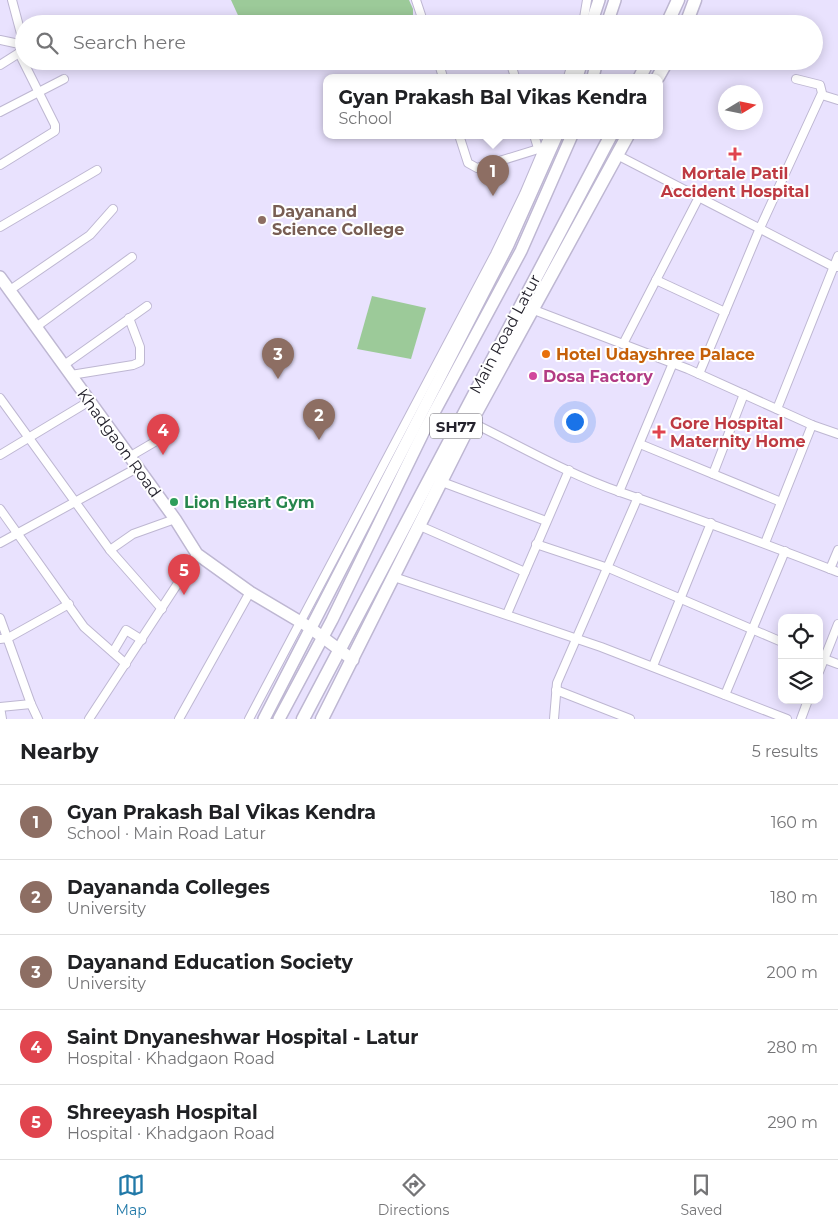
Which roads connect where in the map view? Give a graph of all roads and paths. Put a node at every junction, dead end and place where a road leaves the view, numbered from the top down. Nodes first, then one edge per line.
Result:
1 (12, 0) edge
2 (416, 0) edge
3 (588, 0) edge
4 (599, 0) edge
5 (615, 0) edge
6 (678, 0) edge
7 (696, 0) edge
8 (16, 15) edge
9 (421, 15) edge
10 (587, 15) edge
11 (590, 15) edge
12 (610, 15) edge
13 (671, 15) edge
14 (690, 15) edge
15 (0, 40) edge
16 (15, 43) edge
17 (15, 56) edge
18 (0, 65) edge
19 (27, 70) edge
20 (64, 79) dead end
21 (796, 80) dead end
22 (38, 92) junction
23 (822, 95) junction
24 (838, 100) edge
25 (0, 112) edge
26 (460, 139) edge
27 (570, 139) edge
28 (609, 139) edge
29 (626, 139) edge
30 (548, 142) edge
31 (617, 155) junction
32 (0, 165) edge
33 (97, 170) dead end
34 (699, 197) junction
35 (114, 209) dead end
36 (0, 227) edge
37 (760, 228) junction
38 (838, 256) edge
39 (132, 257) dead end
40 (499, 263) junction
41 (836, 267) edge
42 (511, 270) junction
43 (1, 279) edge
44 (656, 280) junction
45 (10, 290) junction
46 (146, 306) dead end
47 (534, 310) junction
48 (725, 312) junction
49 (129, 318) junction
50 (36, 327) junction
51 (623, 344) junction
52 (673, 364) junction
53 (67, 370) junction
54 (699, 374) junction
55 (744, 394) junction
56 (0, 398) edge
57 (88, 402) junction
58 (777, 409) junction
59 (471, 422) junction
60 (838, 424) edge
61 (812, 425) junction
62 (175, 430) dead end
63 (836, 433) edge
64 (28, 439) junction
65 (640, 444) junction
66 (0, 455) edge
67 (129, 457) junction
68 (137, 468) junction
69 (569, 470) junction
70 (713, 474) junction
71 (442, 482) junction
72 (619, 492) junction
73 (638, 497) junction
74 (76, 501) junction
75 (781, 502) junction
76 (0, 509) edge
77 (175, 518) junction
78 (546, 521) junction
79 (711, 523) junction
80 (420, 526) junction
81 (19, 532) junction
82 (0, 543) edge
83 (765, 543) junction
84 (536, 544) junction
85 (110, 550) junction
86 (838, 550) edge
87 (785, 551) junction
88 (197, 554) junction
89 (608, 568) junction
90 (834, 570) edge
91 (525, 572) junction
92 (394, 578) junction
93 (250, 592) junction
94 (680, 599) junction
95 (69, 604) junction
96 (162, 609) junction
97 (507, 614) junction
98 (0, 618) edge
99 (838, 624) edge
100 (306, 625) junction
101 (752, 631) junction
102 (323, 637) junction
103 (4, 638) edge
104 (578, 639) junction
105 (142, 640) junction
106 (778, 641) edge
107 (338, 649) junction
108 (113, 652) junction
109 (823, 656) edge
110 (823, 658) edge
111 (353, 660) junction
112 (126, 664) junction
113 (838, 664) edge
114 (653, 666) junction
115 (556, 690) junction
116 (725, 695) junction
117 (31, 704) junction
118 (807, 704) edge
119 (0, 707) edge
120 (2, 719) edge
121 (38, 719) edge
122 (89, 719) edge
123 (179, 719) edge
124 (249, 719) edge
125 (264, 719) edge
126 (279, 719) edge
127 (303, 719) edge
128 (322, 719) edge
129 (554, 719) edge
130 (630, 719) edge
131 (787, 719) edge
132 (801, 719) edge

1 - 8 street
2 - 9 street
3 - 10 street
4 - 11 street
5 - 12 street
6 - 13 main road
7 - 14 main road
15 - 16 street
17 - 18 street
19 - 22 street
20 - 22 street
21 - 23 street
22 - 25 street
22 - 32 street
23 - 24 street
23 - 37 street
26 - 30 street
27 - 42 street
28 - 107 main road, Main Road Latur / SH77
29 - 31 main road, Main Road Latur / SH77
30 - 40 street
30 - 100 street
31 - 34 street
31 - 47 main road, Main Road Latur / SH77
33 - 36 street
34 - 37 street
34 - 44 street
35 - 45 street
37 - 41 street
37 - 48 street
38 - 41 street
39 - 50 street
40 - 42 street
40 - 100 street
41 - 58 street
42 - 102 street
43 - 45 street, Khadgaon Road
44 - 48 street
44 - 51 street
45 - 50 street, Khadgaon Road
46 - 49 street
47 - 51 street
47 - 59 main road, Main Road Latur / SH77
48 - 54 street
49 - 53 street
49 - 53 street
50 - 53 street, Khadgaon Road
51 - 52 street
52 - 54 street
52 - 65 street
53 - 57 street, Khadgaon Road
54 - 55 street
55 - 58 street
55 - 70 street
56 - 64 street
57 - 64 street
57 - 67 street, Khadgaon Road
58 - 61 street
59 - 69 street
59 - 71 main road, Main Road Latur / SH77
60 - 63 street
61 - 63 street
61 - 75 street
62 - 67 street
64 - 66 street
64 - 74 street
65 - 70 street
65 - 72 street
67 - 68 street, Khadgaon Road
68 - 74 street
68 - 77 street, Khadgaon Road
69 - 72 street
69 - 78 street
70 - 75 street
71 - 78 street
71 - 80 main road, Main Road Latur / SH77
72 - 73 street
73 - 79 street
73 - 89 street
74 - 81 street
74 - 85 street
75 - 83 street
76 - 81 street
77 - 85 street
77 - 88 street, Khadgaon Road
78 - 84 street
79 - 83 street
79 - 94 street
80 - 91 street
80 - 92 main road, Main Road Latur / SH77
81 - 82 street
81 - 95 street
83 - 87 street
84 - 89 street
84 - 91 street
85 - 96 street
86 - 90 street
87 - 90 street
87 - 101 street
88 - 93 street, Khadgaon Road
88 - 96 street
89 - 94 street
89 - 104 street
91 - 97 street
92 - 97 street
92 - 111 main road, Main Road Latur / SH77
93 - 100 street, Khadgaon Road
93 - 123 street
94 - 101 street
94 - 114 street
95 - 103 street
95 - 108 street
96 - 105 street
97 - 104 street
98 - 103 street
99 - 109 street
100 - 102 street, Khadgaon Road
100 - 124 street
100 - 125 street
101 - 106 street
101 - 116 street
102 - 107 street, Khadgaon Road
102 - 126 street
103 - 117 street
104 - 114 street
104 - 115 street
105 - 108 street
105 - 112 street
107 - 111 street, Khadgaon Road
107 - 127 main road, Main Road Latur / SH77
108 - 112 street
110 - 113 street
111 - 128 main road, Main Road Latur / SH77
112 - 122 street
114 - 116 street
115 - 129 street
115 - 130 street
116 - 131 street
117 - 119 street
117 - 121 street
118 - 132 street
119 - 120 street

